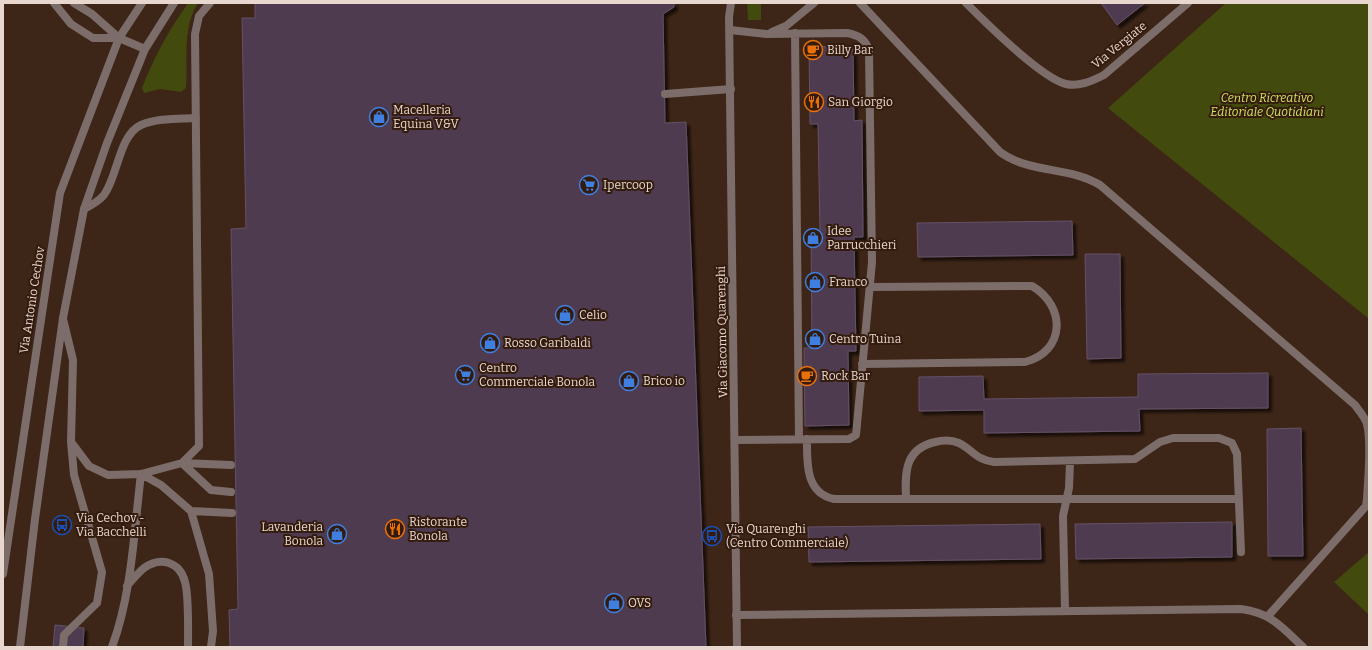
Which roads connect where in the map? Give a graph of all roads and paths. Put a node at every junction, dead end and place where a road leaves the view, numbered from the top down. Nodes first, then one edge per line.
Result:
1 (54, 3) edge
2 (142, 3) edge
3 (174, 3) edge
4 (210, 3) edge
5 (726, 3) edge
6 (731, 3) edge
7 (814, 3) edge
8 (860, 3) edge
9 (966, 3) edge
10 (1188, 3) edge
11 (77, 4) edge
12 (729, 17) junction
13 (730, 30) junction
14 (795, 33) junction
15 (766, 34) junction
16 (119, 38) junction
17 (145, 49) junction
18 (731, 89) junction
19 (665, 94) dead end
20 (196, 118) junction
21 (84, 209) junction
22 (870, 286) junction
23 (63, 318) junction
24 (862, 364) junction
25 (803, 439) junction
26 (735, 440) junction
27 (71, 442) junction
28 (1070, 461) junction
29 (182, 463) junction
30 (230, 465) dead end
31 (141, 474) junction
32 (231, 492) dead end
33 (1239, 498) junction
34 (906, 499) junction
35 (1067, 499) junction
36 (191, 511) junction
37 (232, 513) dead end
38 (1241, 552) dead end
39 (3, 574) edge
40 (127, 586) junction
41 (1065, 610) junction
42 (736, 615) junction
43 (1268, 616) junction
44 (20, 647) edge
45 (63, 647) edge
46 (112, 647) edge
47 (188, 647) edge
48 (210, 647) edge
49 (737, 647) edge
50 (1303, 647) edge

1 - 16 street
2 - 16 street, Via Antonio Cechov
3 - 17 street
4 - 20 street
5 - 12 street, Via Giacomo Quarenghi
6 - 12 street, Via Giacomo Quarenghi
7 - 15 street
8 - 43 street
9 - 10 street, Via Vergiate
11 - 16 street
12 - 13 street, Via Giacomo Quarenghi
13 - 15 street
13 - 18 street, Via Giacomo Quarenghi
14 - 15 street
14 - 22 street
14 - 25 street
16 - 17 street
16 - 39 street, Via Antonio Cechov
17 - 21 street
18 - 19 street
18 - 26 street, Via Giacomo Quarenghi
20 - 21 street
20 - 29 street
21 - 23 street
22 - 24 street
22 - 24 street
23 - 27 street
23 - 44 street
24 - 25 street
25 - 26 street
25 - 34 street
26 - 42 street, Via Giacomo Quarenghi
27 - 31 street
27 - 45 street
28 - 33 street
28 - 34 street
28 - 35 street
29 - 30 street
29 - 31 street
29 - 32 street
31 - 36 street
31 - 40 street
33 - 35 street
33 - 38 street
34 - 35 street
35 - 41 street
36 - 37 street
36 - 48 street
40 - 46 street
40 - 47 street
41 - 42 street
41 - 43 street
42 - 49 street, Via Giacomo Quarenghi
43 - 50 street

